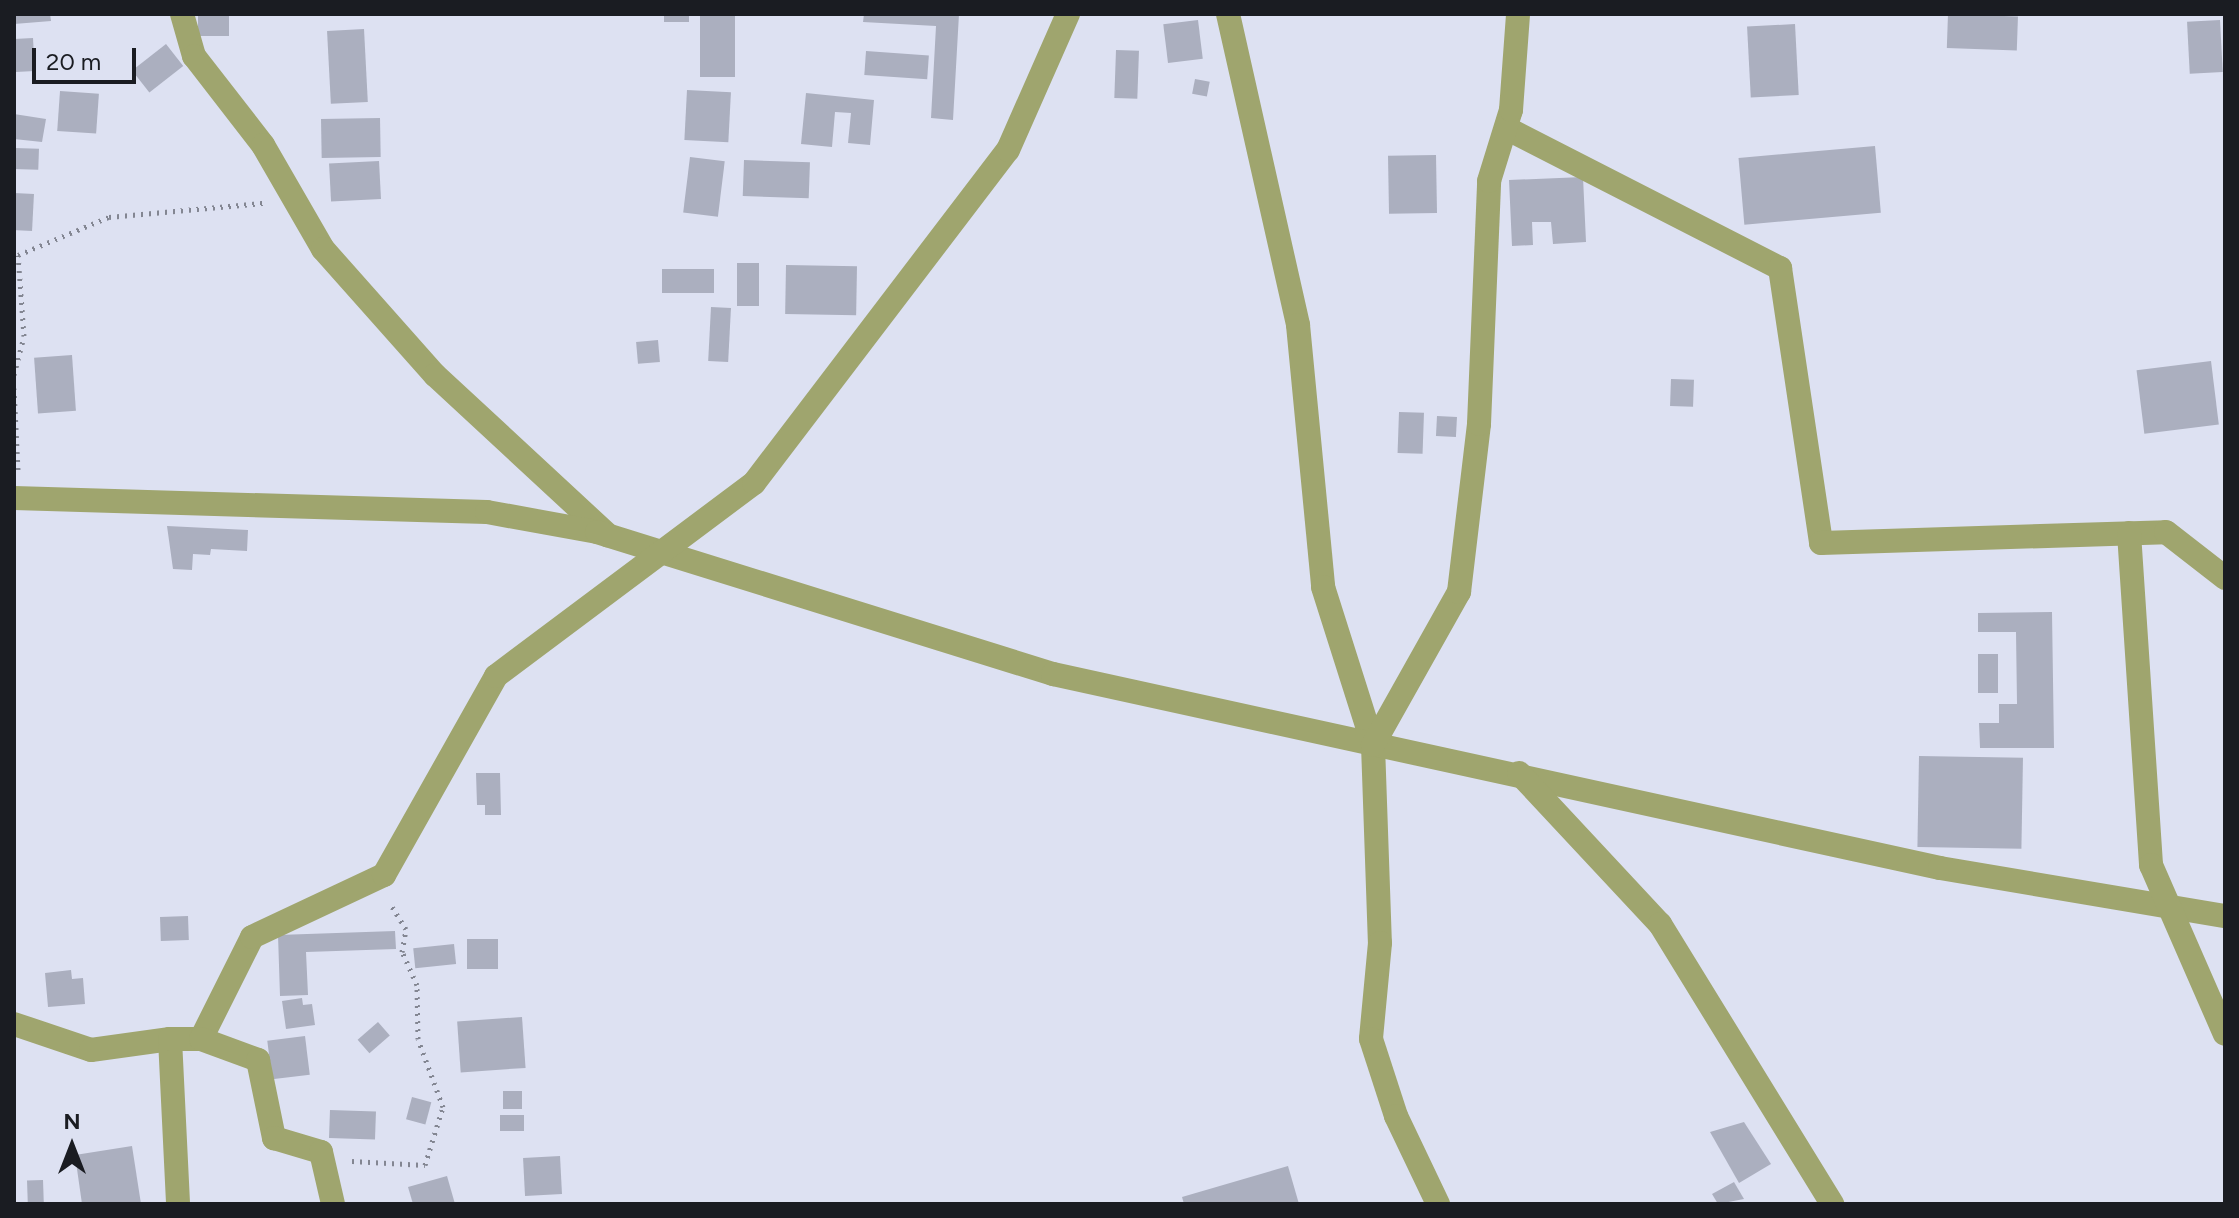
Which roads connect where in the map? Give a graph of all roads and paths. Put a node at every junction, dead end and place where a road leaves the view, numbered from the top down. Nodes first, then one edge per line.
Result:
1 (182, 14) edge
2 (1068, 14) edge
3 (1518, 14) edge
4 (1231, 16) edge
5 (1506, 128) junction
6 (293, 201) junction
7 (14, 375) edge
8 (14, 388) edge
9 (17, 498) edge
10 (2129, 533) junction
11 (608, 535) junction
12 (667, 550) junction
13 (2225, 578) edge
14 (1373, 745) junction
15 (1519, 773) junction
16 (375, 879) junction
17 (2169, 906) junction
18 (2225, 916) edge
19 (14, 1024) edge
20 (2225, 1034) edge
21 (170, 1039) junction
22 (201, 1039) junction
23 (321, 1152) junction
24 (178, 1204) edge
25 (333, 1204) edge
26 (1438, 1204) edge
27 (1832, 1204) edge

1 - 6 street
2 - 12 street
3 - 5 street
4 - 14 street
5 - 10 street
5 - 14 street
6 - 7 path
6 - 11 street
8 - 9 path
9 - 11 street
10 - 13 street
10 - 17 street
11 - 12 street
12 - 14 street
12 - 16 street
14 - 15 street
14 - 26 street
15 - 17 street
15 - 27 street
16 - 22 street
16 - 23 path
17 - 18 street
17 - 20 street
19 - 21 street
21 - 22 street
21 - 24 street
22 - 23 street
23 - 25 street

